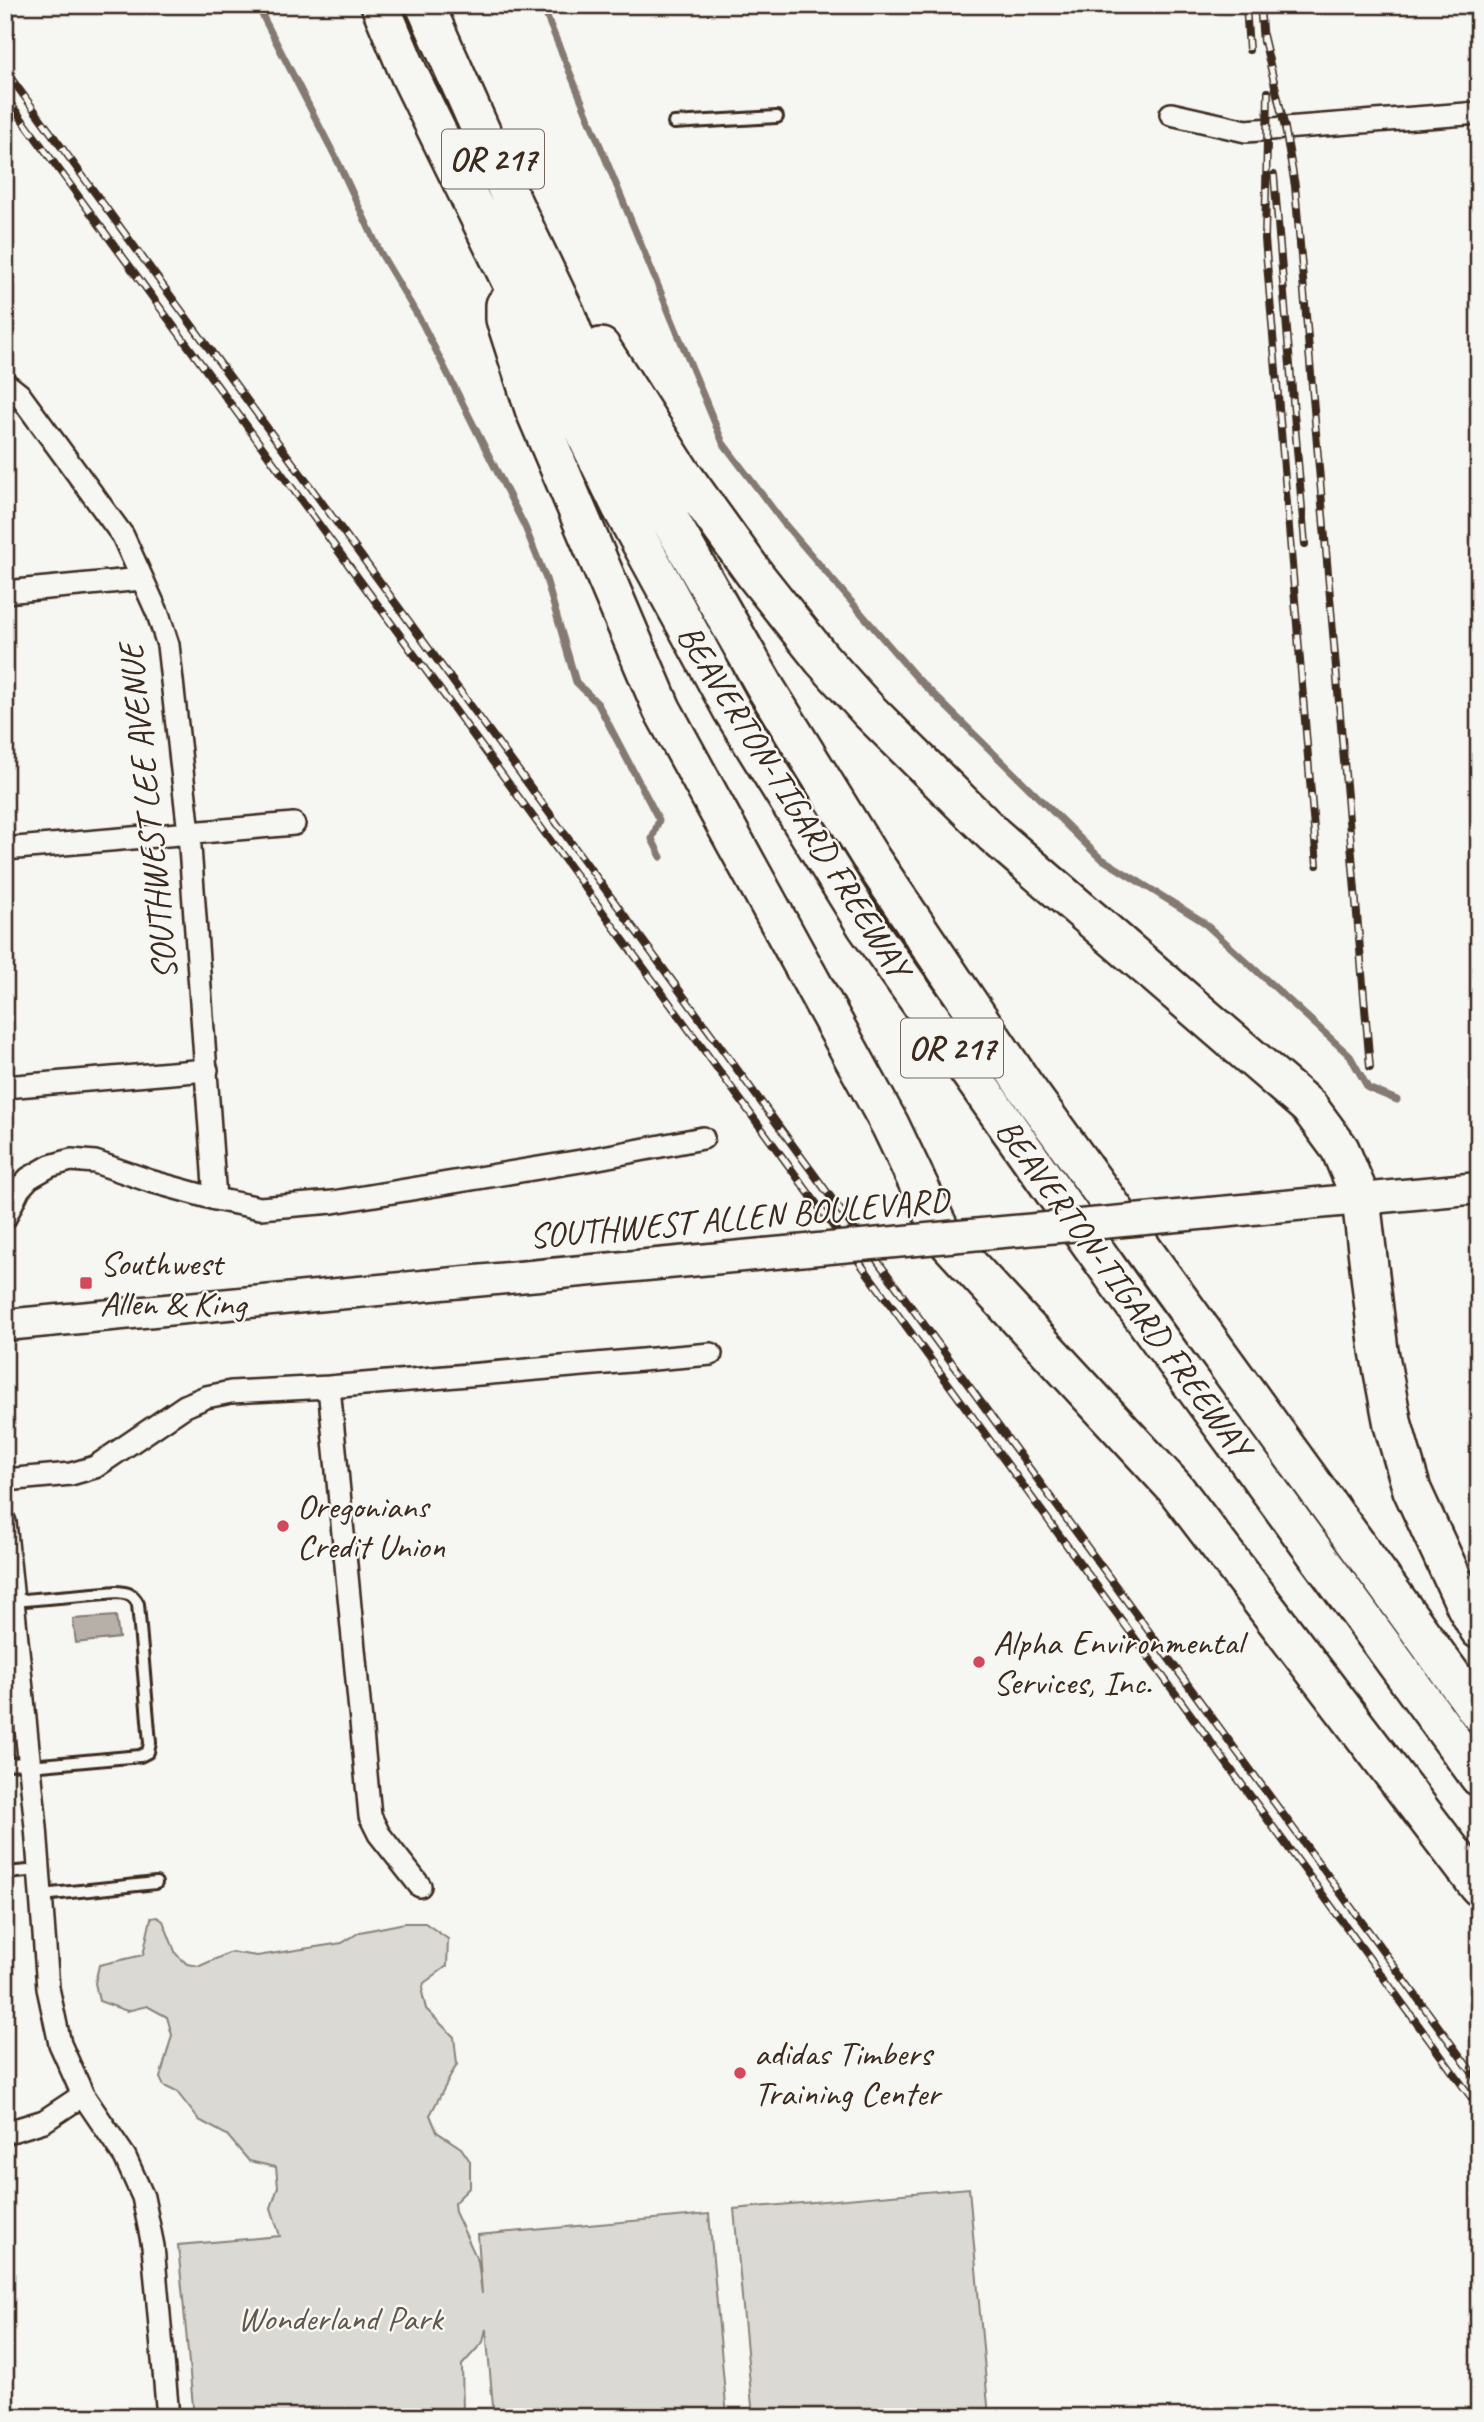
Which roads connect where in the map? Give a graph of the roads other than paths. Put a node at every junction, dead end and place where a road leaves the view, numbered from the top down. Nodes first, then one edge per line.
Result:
1 (380, 5) edge
2 (425, 5) edge
3 (1479, 113) edge
4 (1171, 114) dead end
5 (777, 117) dead end
6 (674, 123) dead end
7 (504, 269) junction
8 (565, 312) junction
9 (5, 383) edge
10 (142, 579) junction
11 (5, 592) edge
12 (294, 824) dead end
13 (189, 833) junction
14 (5, 849) edge
15 (207, 1070) junction
16 (5, 1087) edge
17 (703, 1138) dead end
18 (1479, 1188) edge
19 (215, 1199) junction
20 (1361, 1199) junction
21 (5, 1218) edge
22 (944, 1238) junction
23 (5, 1325) edge
24 (711, 1354) dead end
25 (329, 1387) junction
26 (5, 1480) edge
27 (5, 1522) edge
28 (7, 1552) edge
29 (13, 1601) junction
30 (1479, 1630) edge
31 (1479, 1713) edge
32 (30, 1764) junction
33 (5, 1765) edge
34 (1479, 1777) edge
35 (40, 1870) junction
36 (5, 1873) edge
37 (156, 1884) dead end
38 (420, 1886) dead end
39 (1479, 1887) edge
40 (42, 1895) junction
41 (83, 2095) junction
42 (5, 2133) edge
43 (168, 2417) edge

1 - 7 highway, BEAVERTON-TIGARD FREEWAY / OR 217
2 - 8 highway, BEAVERTON-TIGARD FREEWAY / OR 217
3 - 4 street
5 - 6 lane
7 - 22 highway
7 - 34 highway, BEAVERTON-TIGARD FREEWAY / OR 217
8 - 20 highway
8 - 31 highway, BEAVERTON-TIGARD FREEWAY / OR 217
9 - 10 street, SOUTHWEST LEE AVENUE
10 - 11 street
10 - 13 street, SOUTHWEST LEE AVENUE
12 - 13 street
13 - 14 street
13 - 15 street, SOUTHWEST LEE AVENUE
15 - 16 street
15 - 19 street, SOUTHWEST LEE AVENUE
17 - 19 street
18 - 20 main road, SOUTHWEST ALLEN BOULEVARD
19 - 21 street
20 - 22 main road, SOUTHWEST ALLEN BOULEVARD, bridge
20 - 30 highway
22 - 23 main road, SOUTHWEST ALLEN BOULEVARD, bridge
22 - 39 highway
24 - 25 street
25 - 26 street
25 - 38 street
27 - 28 street
28 - 29 street
29 - 32 street
29 - 32 lane
32 - 33 lane
32 - 35 street
35 - 36 lane
35 - 40 street
37 - 40 lane
40 - 41 street
41 - 42 street
41 - 43 street

